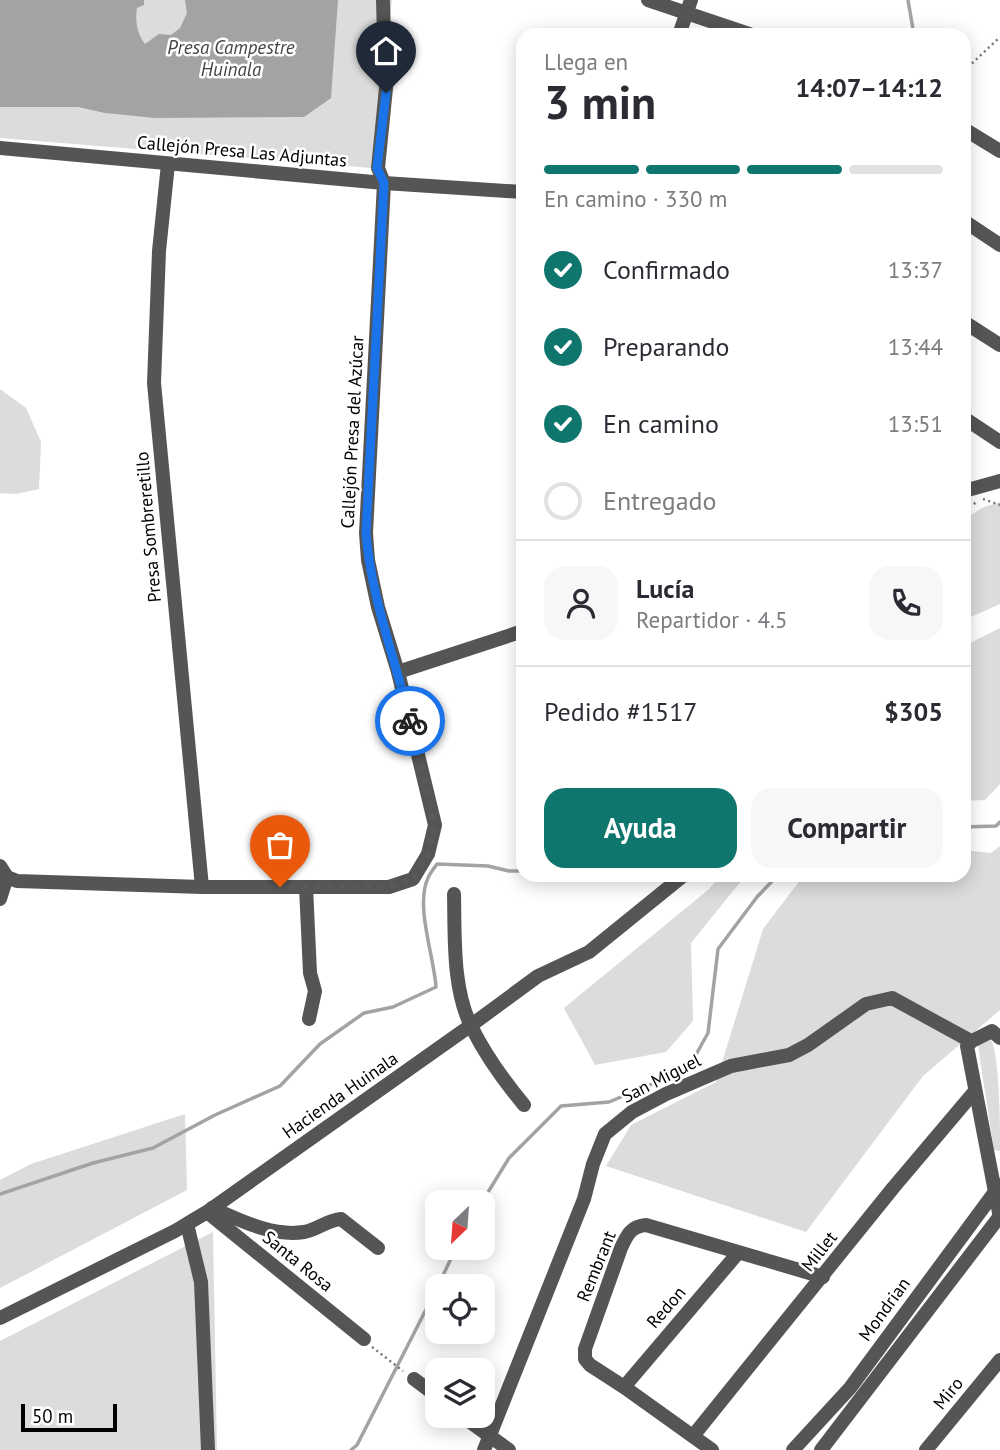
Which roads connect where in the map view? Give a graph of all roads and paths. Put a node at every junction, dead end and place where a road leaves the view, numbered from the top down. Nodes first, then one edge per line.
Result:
1 (383, 0) edge
2 (648, 0) edge
3 (688, 6) edge
4 (681, 28) edge
5 (737, 28) edge
6 (1000, 37) edge
7 (971, 64) edge
8 (971, 133) edge
9 (0, 148) edge
10 (1000, 151) edge
11 (168, 164) junction
12 (384, 183) junction
13 (516, 192) edge
14 (971, 226) edge
15 (1000, 245) edge
16 (971, 326) edge
17 (1000, 345) edge
18 (971, 423) edge
19 (1000, 442) edge
20 (1000, 481) edge
21 (971, 489) edge
22 (971, 505) edge
23 (1000, 505) edge
24 (516, 633) edge
25 (398, 672) junction
26 (3, 872) edge
27 (675, 882) edge
28 (202, 887) junction
29 (306, 887) junction
30 (454, 894) dead end
31 (0, 899) edge
32 (309, 1020) dead end
33 (470, 1026) junction
34 (1000, 1038) edge
35 (967, 1046) junction
36 (975, 1091) junction
37 (524, 1105) dead end
38 (997, 1189) edge
39 (209, 1210) junction
40 (1000, 1217) edge
41 (187, 1224) junction
42 (378, 1248) dead end
43 (738, 1253) junction
44 (823, 1277) junction
45 (0, 1318) edge
46 (364, 1339) dead end
47 (380, 1353) dead end
48 (1000, 1360) edge
49 (411, 1377) joint
50 (425, 1387) edge
51 (624, 1387) junction
52 (473, 1428) edge
53 (693, 1436) junction
54 (487, 1443) edge
55 (208, 1450) edge
56 (509, 1450) edge
57 (712, 1450) edge
58 (793, 1450) edge
59 (821, 1450) edge
60 (926, 1450) edge

1 - 12 street, Callejón Presa del Azúcar
2 - 3 street
3 - 4 street
3 - 5 street
6 - 7 path
8 - 10 street
9 - 11 street, Callejón Presa Las Adjuntas
11 - 12 street, Callejón Presa Las Adjuntas
11 - 28 street, Presa Sombreretillo
12 - 13 street, Callejón Presa Las Adjuntas
12 - 25 street, Callejón Presa del Azúcar
14 - 15 street
16 - 17 street
18 - 19 street
20 - 21 street
22 - 23 path
24 - 25 street
25 - 29 street, Callejón Presa del Azúcar
26 - 28 street, Callejón Presa del Azúcar
26 - 31 street
27 - 33 street, Hacienda Huinala
28 - 29 street, Callejón Presa del Azúcar
29 - 32 street
30 - 33 street
33 - 37 street
33 - 39 street, Hacienda Huinala
34 - 35 street
35 - 36 street
35 - 54 street, San Miguel
36 - 38 street
36 - 44 street, Millet
38 - 40 street
38 - 58 street, Mondrian
39 - 41 street, Hacienda Huinala
39 - 42 street
39 - 46 street, Santa Rosa
40 - 59 street, Mondrian
41 - 45 street
41 - 55 street
43 - 44 street, Rembrant
43 - 51 street, Redon
43 - 51 street, Rembrant
44 - 53 street, Millet
47 - 49 path
48 - 60 street, Miro
49 - 50 street
51 - 53 street, Rembrant
52 - 54 street
53 - 57 street, Rembrant
54 - 56 street

